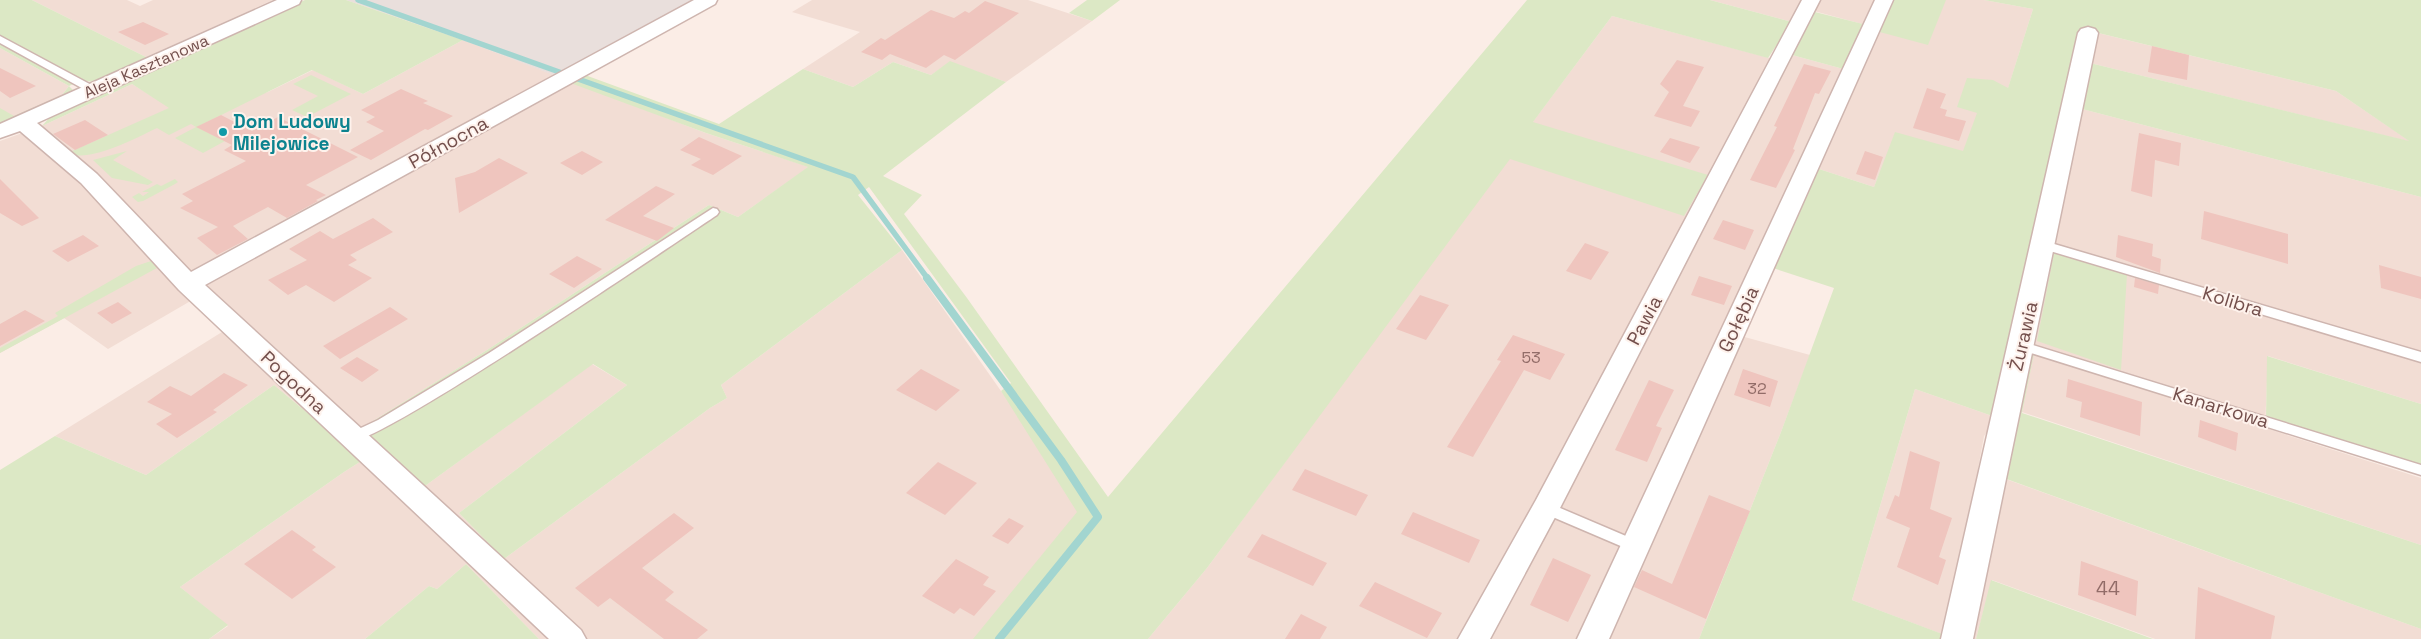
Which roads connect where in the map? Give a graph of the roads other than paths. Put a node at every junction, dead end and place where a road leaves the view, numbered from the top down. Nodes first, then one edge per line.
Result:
1 (292, 0) edge
2 (708, 0) edge
3 (1811, 0) edge
4 (1884, 0) edge
5 (2088, 33) dead end
6 (0, 39) edge
7 (93, 90) junction
8 (11, 127) edge
9 (713, 212) dead end
10 (2044, 245) junction
11 (188, 284) junction
12 (2020, 345) junction
13 (2421, 357) edge
14 (353, 438) junction
15 (2421, 470) edge
16 (1546, 508) junction
17 (1635, 546) junction
18 (570, 639) edge
19 (1474, 639) edge
20 (1592, 639) edge
21 (1957, 639) edge

1 - 7 street, Aleja Kasztanowa
2 - 11 street, Północna
3 - 16 street, Pawia
4 - 17 street, Gołębia
5 - 10 street, Żurawia
6 - 7 lane
7 - 8 street, Aleja Kasztanowa
8 - 11 street, Pogodna
9 - 14 lane
10 - 12 street, Żurawia
10 - 13 lane, Kolibra
11 - 14 street, Pogodna
12 - 15 lane, Kanarkowa
12 - 21 street, Żurawia
14 - 18 street, Pogodna
16 - 17 lane
16 - 19 street, Pawia
17 - 20 street, Gołębia

